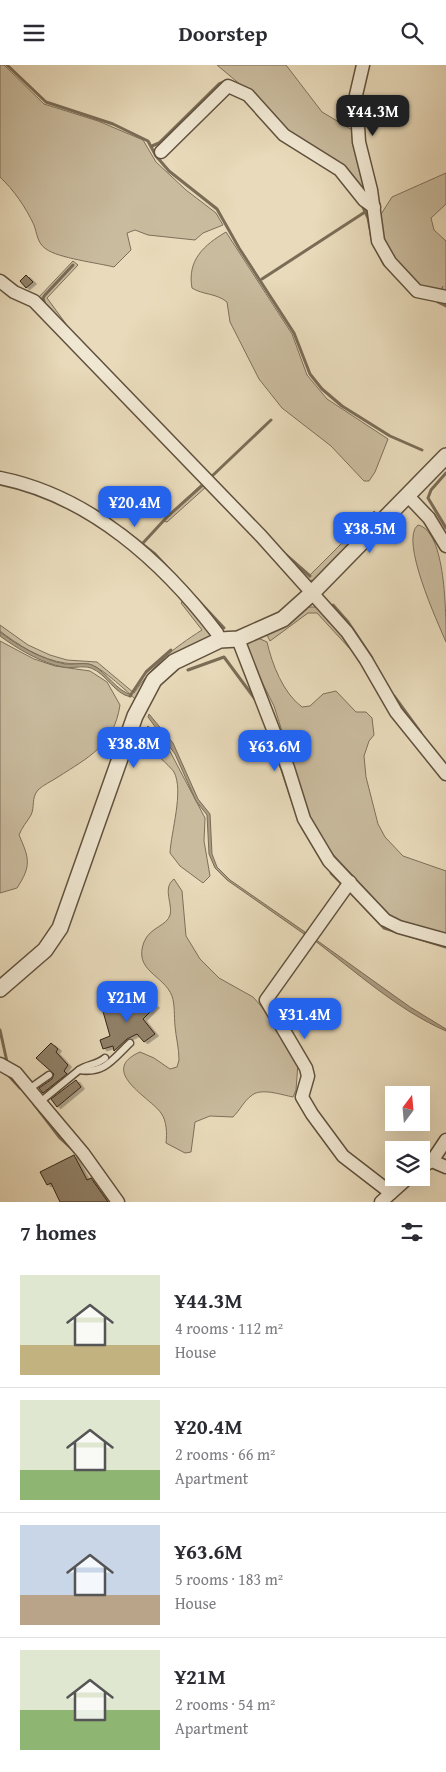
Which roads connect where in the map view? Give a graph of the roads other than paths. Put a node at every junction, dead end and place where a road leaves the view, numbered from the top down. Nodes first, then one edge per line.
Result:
1 (363, 65) edge
2 (161, 152) dead end
3 (374, 207) junction
4 (0, 281) edge
5 (446, 297) edge
6 (446, 455) edge
7 (0, 478) edge
8 (407, 495) junction
9 (446, 546) edge
10 (312, 593) junction
11 (238, 639) junction
12 (220, 640) junction
13 (446, 773) edge
14 (350, 882) junction
15 (446, 940) edge
16 (0, 989) edge
17 (130, 1043) dead end
18 (105, 1058) dead end
19 (0, 1064) edge
20 (79, 1070) junction
21 (50, 1075) dead end
22 (29, 1089) junction
23 (40, 1102) junction
24 (446, 1140) edge
25 (430, 1159) edge
26 (430, 1165) edge
27 (446, 1167) edge
28 (399, 1186) edge
29 (391, 1193) junction
30 (118, 1202) edge
31 (381, 1202) edge

1 - 3 street
2 - 3 street
3 - 5 street
4 - 10 street
6 - 8 street
7 - 12 street
8 - 9 street
8 - 10 street
10 - 11 street
10 - 13 street
11 - 12 street
11 - 14 street
12 - 16 street
14 - 15 street
14 - 29 street
17 - 20 lane
18 - 20 lane
19 - 22 street
20 - 23 lane
21 - 22 lane
22 - 23 street
23 - 30 street
24 - 25 street
26 - 27 street
28 - 29 street
29 - 31 street

